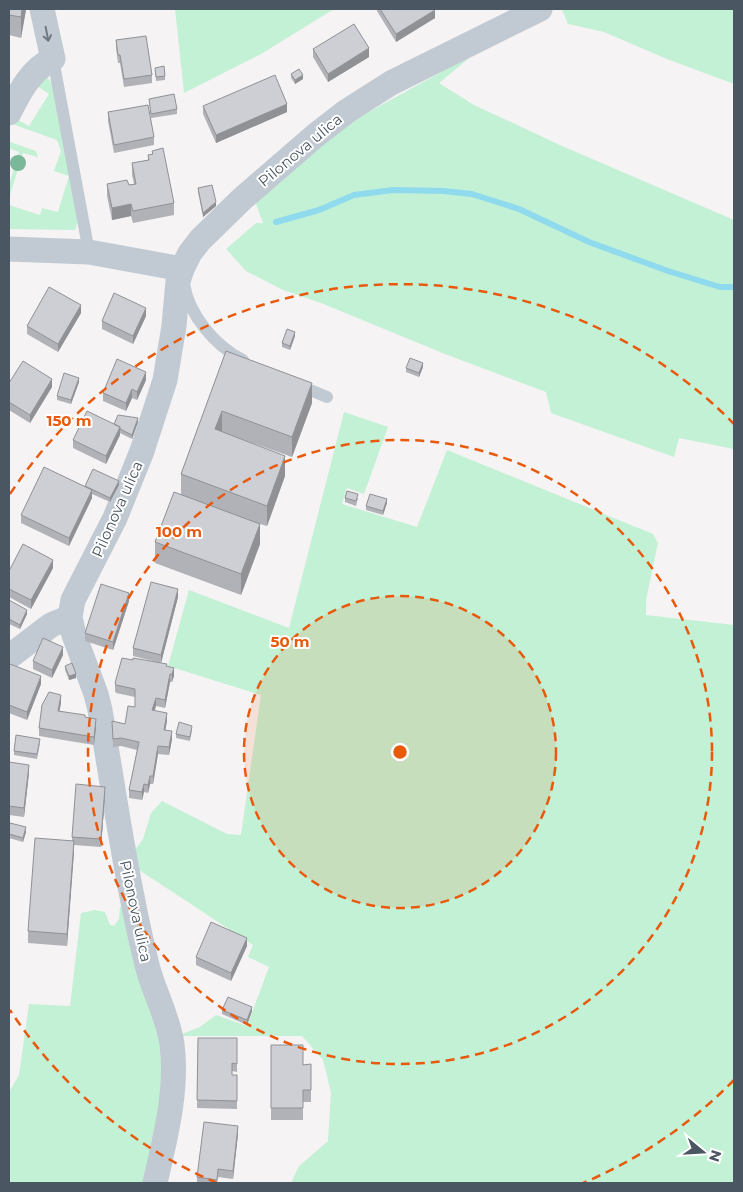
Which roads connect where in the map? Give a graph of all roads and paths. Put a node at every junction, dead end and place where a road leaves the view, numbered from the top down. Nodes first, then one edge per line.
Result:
1 (42, 9) edge
2 (540, 9) edge
3 (52, 59) junction
4 (9, 114) edge
5 (9, 249) edge
6 (89, 252) junction
7 (182, 269) junction
8 (257, 368) edge
9 (283, 378) edge
10 (327, 397) dead end
11 (70, 616) junction
12 (9, 657) edge
13 (155, 1183) edge

1 -> 3 street
2 - 7 street, Pilonova ulica
3 - 4 street
3 - 6 lane
5 - 6 street
6 - 7 street
7 - 8 lane
7 - 11 street, Pilonova ulica
9 - 10 lane
11 - 12 street
11 - 13 street, Pilonova ulica

